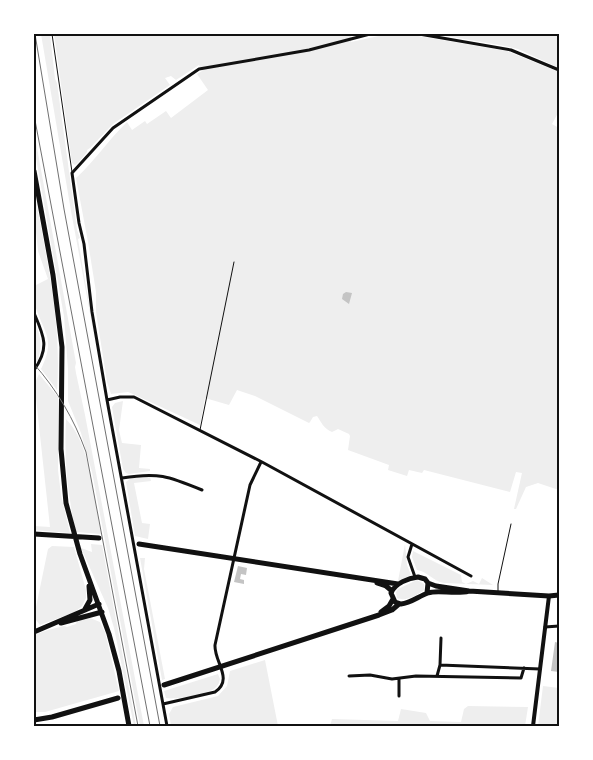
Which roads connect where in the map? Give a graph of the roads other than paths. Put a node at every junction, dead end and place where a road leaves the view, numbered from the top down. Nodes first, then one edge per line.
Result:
1 (52, 34) edge
2 (370, 34) edge
3 (419, 34) edge
4 (559, 70) edge
5 (34, 170) edge
6 (72, 173) junction
7 (234, 262) dead end
8 (34, 313) edge
9 (35, 369) edge
10 (107, 400) junction
11 (200, 430) junction
12 (262, 462) junction
13 (122, 478) junction
14 (202, 490) dead end
15 (510, 524) dead end
16 (35, 534) edge
17 (99, 538) dead end
18 (139, 544) dead end
19 (412, 544) junction
20 (234, 559) junction
21 (471, 576) dead end
22 (415, 577) junction
23 (362, 579) junction
24 (89, 580) junction
25 (428, 583) junction
26 (398, 584) junction
27 (392, 591) junction
28 (468, 591) junction
29 (427, 592) junction
30 (498, 592) junction
31 (559, 595) edge
32 (549, 596) junction
33 (393, 599) junction
34 (99, 604) junction
35 (399, 604) junction
36 (85, 609) junction
37 (102, 612) junction
38 (374, 616) junction
39 (46, 626) junction
40 (559, 626) edge
41 (545, 627) junction
42 (34, 632) edge
43 (441, 638) dead end
44 (440, 665) junction
45 (221, 667) junction
46 (524, 668) junction
47 (540, 669) junction
48 (349, 676) dead end
49 (437, 676) junction
50 (399, 679) junction
51 (164, 685) dead end
52 (399, 696) dead end
53 (118, 698) dead end
54 (163, 704) junction
55 (34, 720) edge
56 (129, 726) edge
57 (168, 726) edge
58 (533, 726) edge

1 - 6 lane
2 - 6 street
3 - 4 street
5 - 24 main road
6 - 10 street
7 - 11 lane
8 - 9 street
10 - 11 street
10 - 13 street
11 - 12 street
12 - 19 street
12 - 20 street
13 - 14 street
13 - 54 street
15 - 30 lane
16 - 17 main road
18 - 20 main road
19 - 21 street
19 - 22 street
20 - 23 main road
20 - 45 street
22 - 25 main road
22 - 26 main road
23 - 26 main road
23 - 27 main road
24 - 34 main road
24 - 36 main road
25 - 28 main road
25 - 29 main road
26 - 27 main road
27 - 33 main road
28 - 29 main road
28 - 30 main road
29 - 35 main road
30 - 32 main road
31 - 32 main road
32 - 41 street
33 - 35 main road
33 - 38 main road
34 - 36 main road
34 - 37 main road
35 - 38 main road
36 - 39 main road
37 - 39 main road
37 - 56 main road
38 - 45 main road
39 - 42 main road
40 - 41 street
41 - 47 street
43 - 44 street
44 - 46 street
44 - 49 street
45 - 51 main road
45 - 54 street
46 - 47 street
46 - 49 street
47 - 58 street
48 - 50 street
49 - 50 street
50 - 52 street
53 - 55 main road
54 - 57 street

